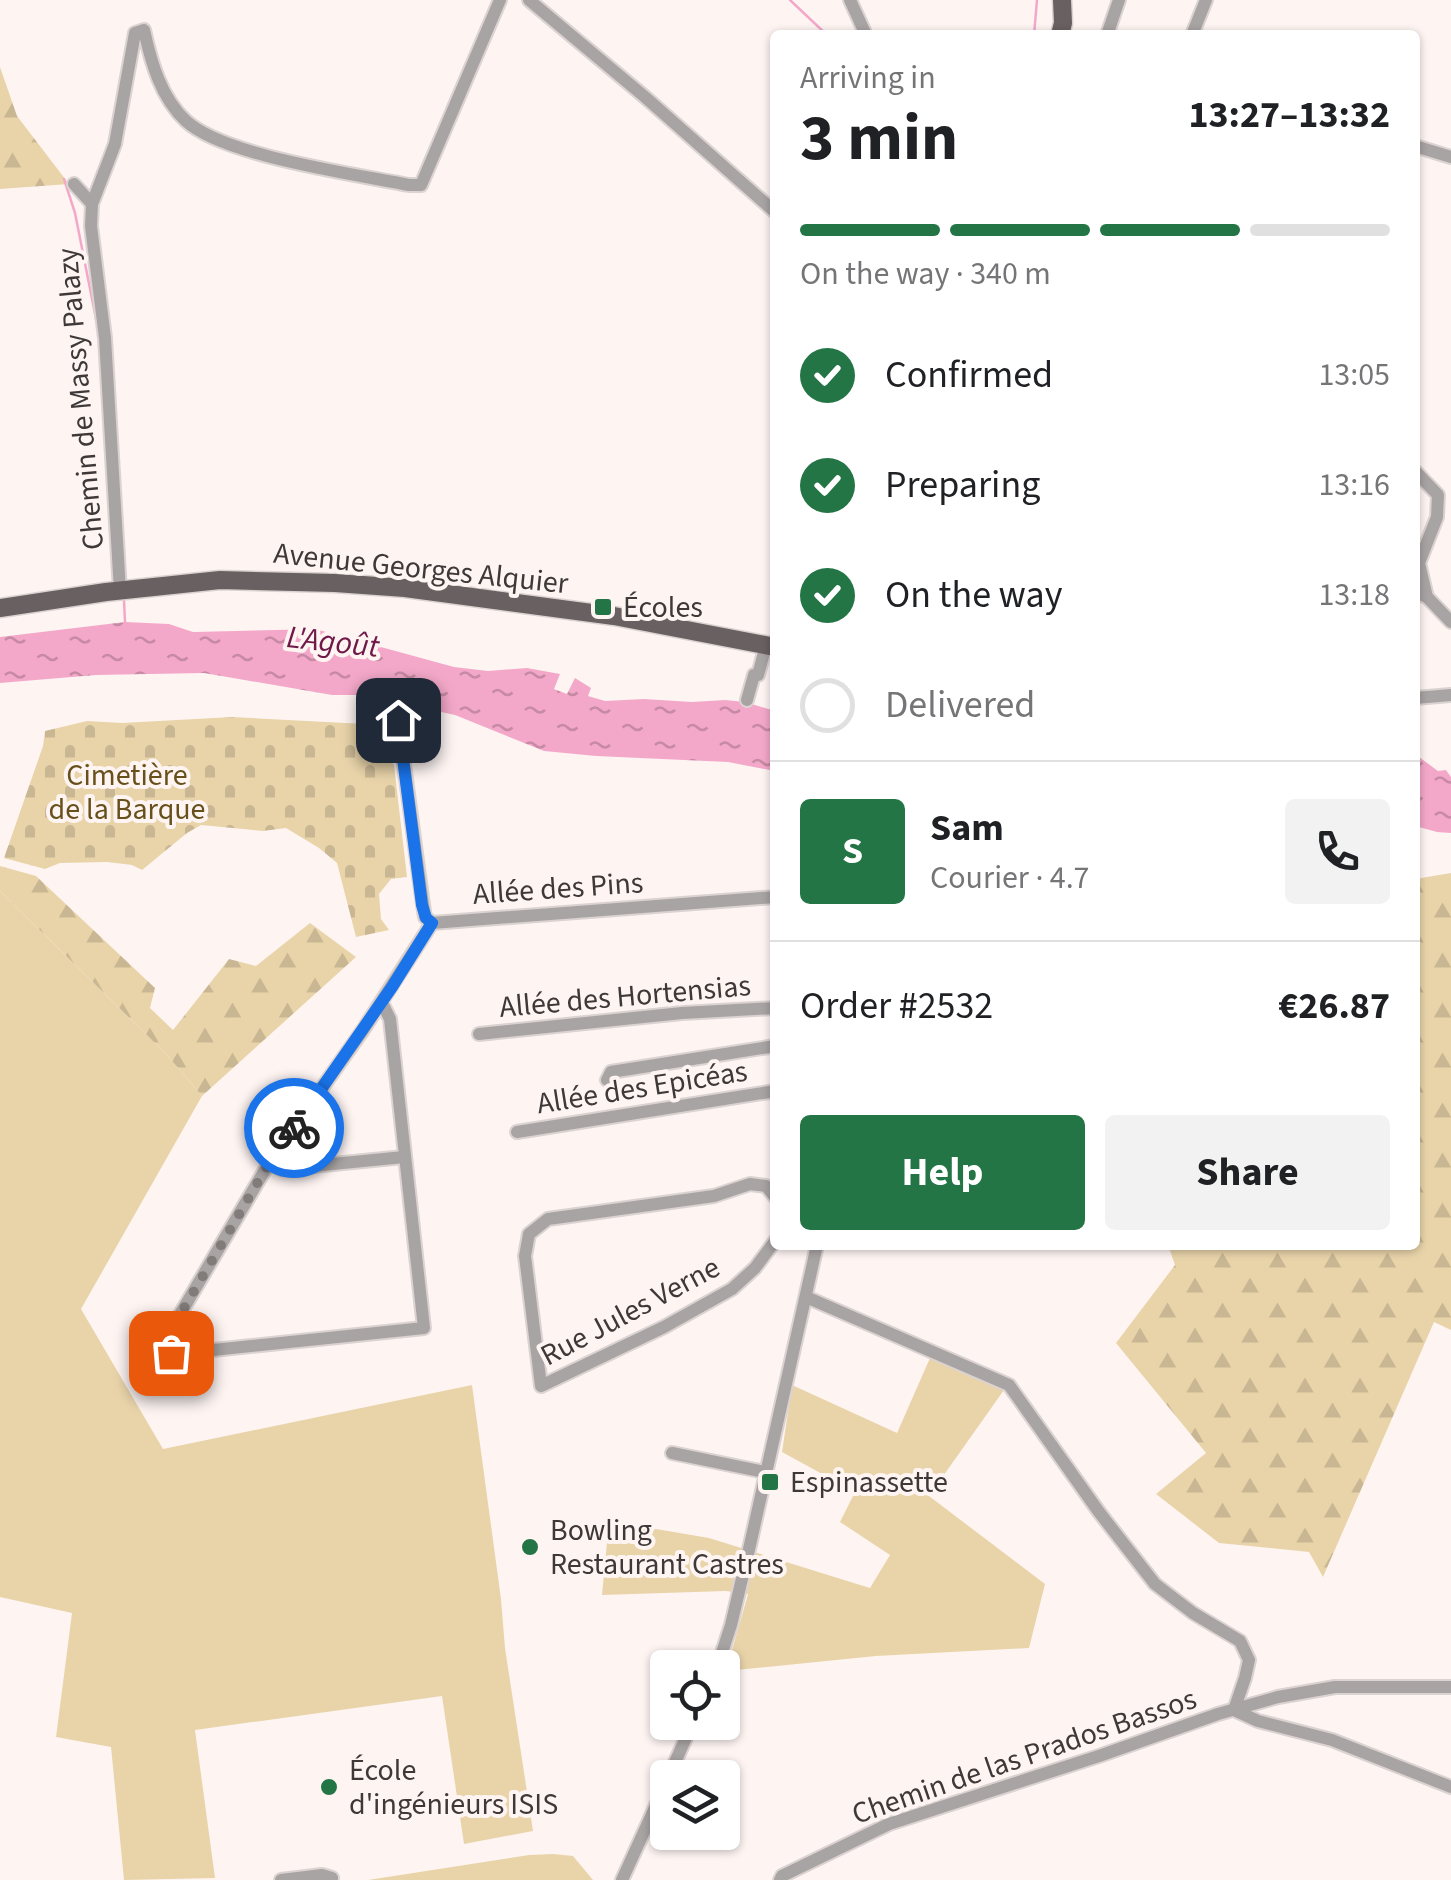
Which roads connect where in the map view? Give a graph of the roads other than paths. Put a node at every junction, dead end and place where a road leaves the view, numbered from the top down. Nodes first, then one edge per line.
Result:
1 (500, 0) edge
2 (529, 0) edge
3 (850, 0) edge
4 (1062, 0) edge
5 (1119, 0) edge
6 (1206, 0) edge
7 (864, 30) edge
8 (1061, 30) edge
9 (1109, 30) edge
10 (1194, 30) edge
11 (1420, 148) edge
12 (1451, 157) edge
13 (74, 184) dead end
14 (92, 204) junction
15 (770, 208) edge
16 (1420, 475) edge
17 (1444, 516) edge
18 (1420, 561) edge
19 (120, 591) junction
20 (1421, 595) edge
21 (0, 608) edge
22 (1451, 622) edge
23 (770, 646) edge
24 (1451, 694) edge
25 (1420, 697) edge
26 (747, 700) dead end
27 (398, 720) dead end
28 (770, 897) edge
29 (432, 923) junction
30 (382, 1003) junction
31 (770, 1008) edge
32 (479, 1034) dead end
33 (770, 1047) edge
34 (606, 1080) dead end
35 (770, 1092) edge
36 (517, 1132) dead end
37 (404, 1157) junction
38 (269, 1163) junction
39 (770, 1191) edge
40 (770, 1248) edge
41 (816, 1250) edge
42 (806, 1297) junction
43 (672, 1453) dead end
44 (765, 1472) junction
45 (722, 1650) edge
46 (1451, 1687) edge
47 (1234, 1710) junction
48 (1451, 1787) edge
49 (650, 1818) edge
50 (337, 1879) edge
51 (281, 1880) edge
52 (622, 1880) edge
53 (780, 1880) edge

1 - 14 street
2 - 15 street
3 - 7 street
4 - 8 main road
5 - 9 street
6 - 10 street
11 - 12 street
13 - 14 street
14 - 19 street, Chemin de Massy Palazy
16 - 17 street
17 - 18 street
19 - 21 main road, Avenue Georges Alquier
19 - 23 main road, Avenue Georges Alquier
20 - 22 street
23 - 26 street
24 - 25 street
27 - 29 street, Allée des Pins
28 - 29 street, Allée des Pins
29 - 30 street
30 - 37 street
30 - 38 street
31 - 32 street, Allée des Hortensias
33 - 34 street
35 - 36 street, Allée des Epicéas
37 - 38 street
37 - 38 street
39 - 40 street, Rue Jules Verne
41 - 42 street
42 - 44 street
42 - 47 street
43 - 44 street
44 - 45 street
46 - 47 street, Chemin de las Prados Bassos
47 - 48 street
47 - 53 street, Chemin de las Prados Bassos
49 - 52 street
50 - 51 street

